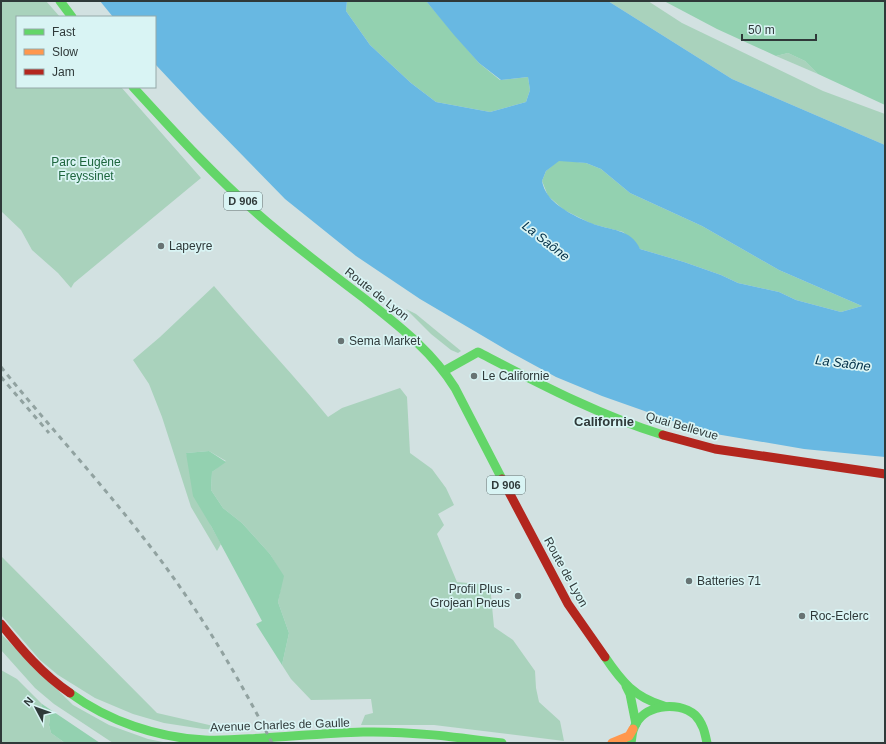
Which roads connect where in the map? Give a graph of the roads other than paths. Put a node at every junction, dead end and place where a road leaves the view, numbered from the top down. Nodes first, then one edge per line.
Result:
1 (60, 1) edge
2 (71, 16) edge
3 (134, 88) edge
4 (444, 371) junction
5 (885, 474) edge
6 (1, 624) edge
7 (626, 686) junction
8 (664, 706) junction
9 (635, 727) junction
10 (502, 743) edge
11 (612, 743) edge
12 (631, 743) edge
13 (707, 743) edge

1 - 2 main road
3 - 4 main road, Route de Lyon / D 906
4 - 5 main road, Quai Bellevue
4 - 7 main road, Route de Lyon / D 906
6 - 10 main road, Avenue Charles de Gaulle
7 - 8 main road, Route de Lyon / D 906
7 - 9 main road, Route de Lyon / D 906
8 - 9 main road
8 - 13 main road, Route de Lyon
9 - 11 main road
9 - 12 main road, Route de Lyon

